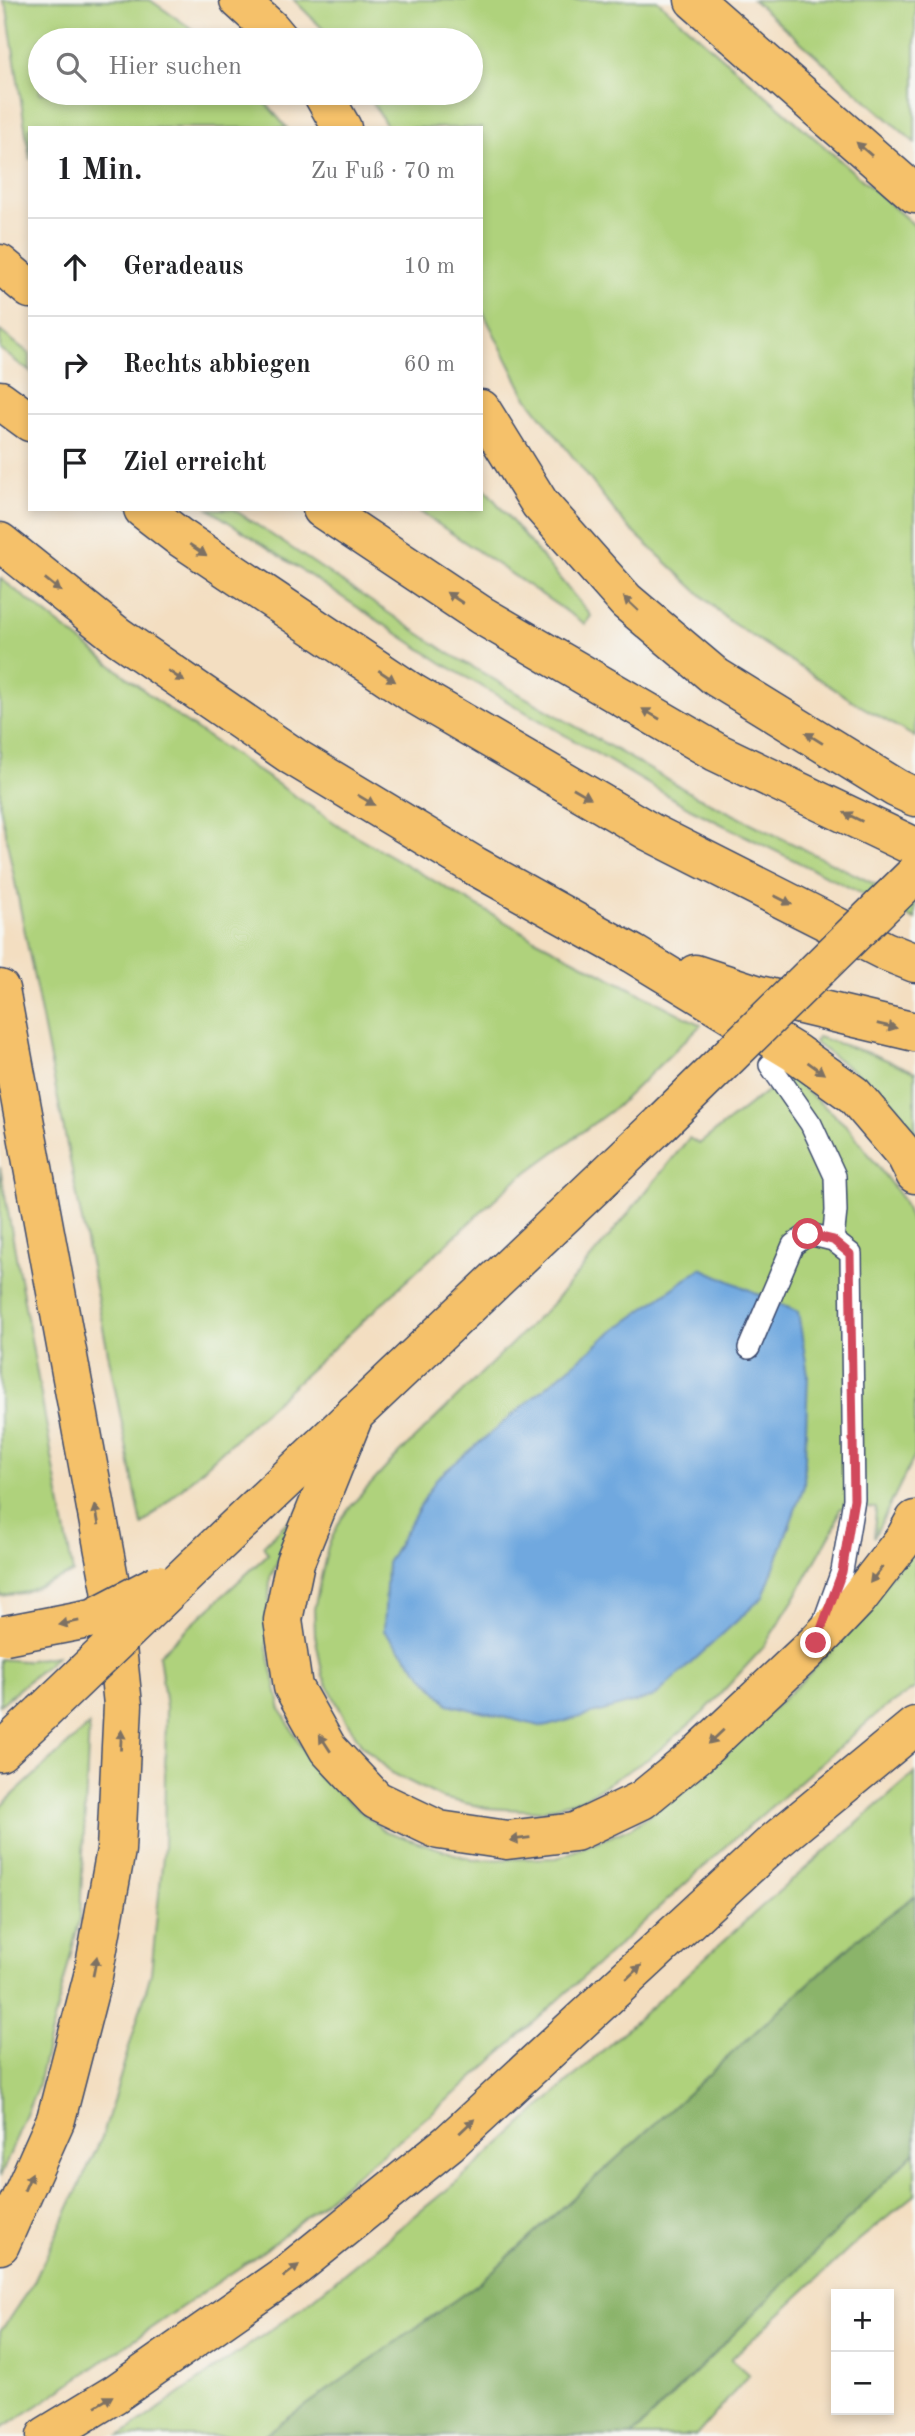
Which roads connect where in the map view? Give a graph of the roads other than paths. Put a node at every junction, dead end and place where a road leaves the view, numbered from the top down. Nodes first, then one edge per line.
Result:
1 (239, 0) edge
2 (694, 0) edge
3 (268, 28) edge
4 (330, 105) edge
5 (341, 126) edge
6 (915, 194) edge
7 (0, 264) edge
8 (28, 287) edge
9 (0, 400) edge
10 (483, 412) edge
11 (28, 421) edge
12 (146, 511) edge
13 (325, 511) edge
14 (0, 542) edge
15 (915, 797) edge
16 (915, 847) edge
17 (915, 874) edge
18 (633, 954) junction
19 (915, 963) edge
20 (0, 989) edge
21 (915, 1032) edge
22 (770, 1065) dead end
23 (915, 1174) edge
24 (833, 1240) junction
25 (749, 1348) dead end
26 (355, 1413) junction
27 (915, 1520) edge
28 (197, 1564) junction
29 (3, 1635) edge
30 (816, 1643) junction
31 (915, 1726) edge
32 (0, 1752) edge
33 (0, 2245) edge
34 (46, 2436) edge

1 - 3 main road
6 -> 2 main road
4 - 5 main road
7 - 8 main road
9 - 11 main road
15 -> 10 main road
12 -> 19 main road
16 -> 13 main road
14 -> 18 main road
17 - 26 main road, bridge
18 -> 21 main road
18 -> 23 main road
33 -> 20 main road
22 - 24 lane
24 - 25 lane
24 - 30 lane
26 - 28 main road
30 -> 26 main road
27 -> 30 main road
28 -> 29 main road, bridge
28 - 32 main road, bridge
34 -> 31 main road

